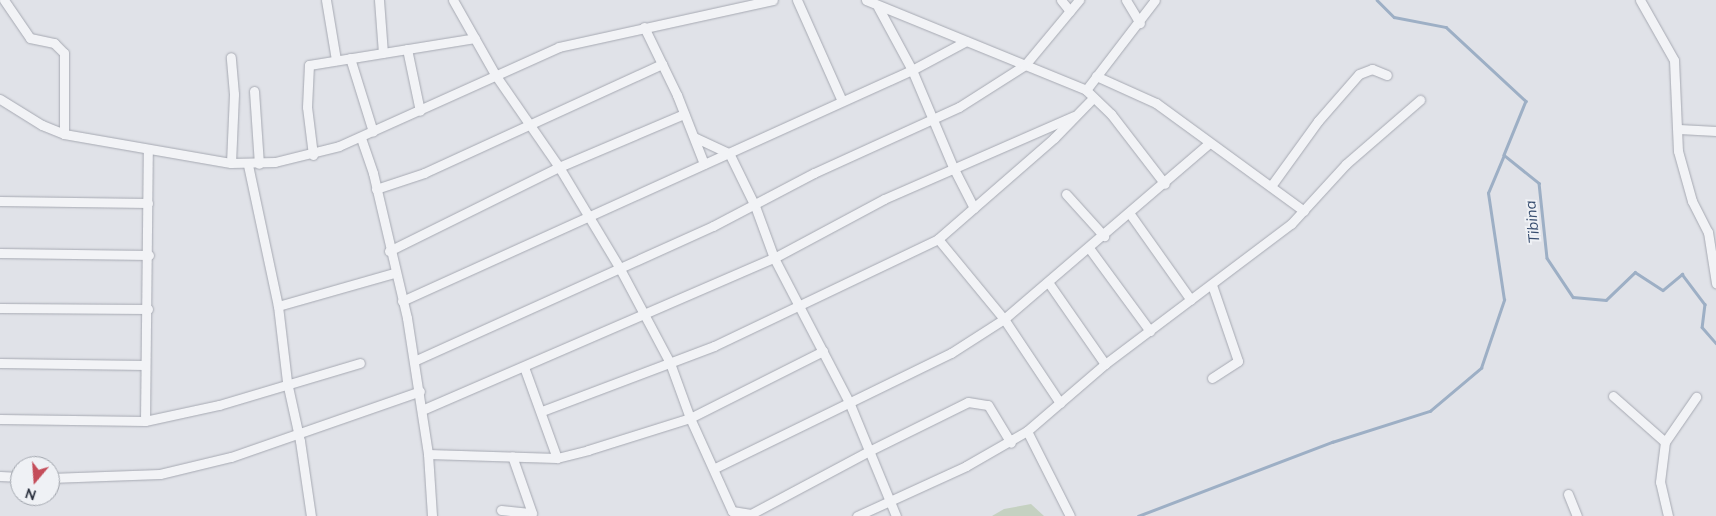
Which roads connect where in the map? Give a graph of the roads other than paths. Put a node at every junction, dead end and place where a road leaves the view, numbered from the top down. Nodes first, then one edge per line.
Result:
1 (4, 0) edge
2 (326, 0) edge
3 (379, 0) edge
4 (454, 0) edge
5 (773, 0) edge
6 (797, 0) edge
7 (866, 0) edge
8 (1061, 0) edge
9 (1079, 0) edge
10 (1126, 0) edge
11 (1155, 0) edge
12 (1640, 0) edge
13 (878, 8) junction
14 (1070, 10) junction
15 (1140, 23) junction
16 (644, 28) junction
17 (475, 38) junction
18 (966, 41) junction
19 (408, 49) junction
20 (383, 53) junction
21 (231, 57) dead end
22 (350, 58) junction
23 (336, 60) junction
24 (662, 64) junction
25 (1025, 65) junction
26 (912, 70) junction
27 (1387, 75) dead end
28 (496, 76) junction
29 (1096, 76) junction
30 (1086, 90) junction
31 (254, 92) dead end
32 (0, 99) edge
33 (1092, 99) junction
34 (841, 100) junction
35 (1420, 100) dead end
36 (420, 111) junction
37 (684, 114) junction
38 (1074, 116) junction
39 (932, 121) junction
40 (532, 124) junction
41 (1679, 129) junction
42 (1716, 131) edge
43 (373, 132) junction
44 (64, 134) junction
45 (694, 137) junction
46 (361, 138) junction
47 (1209, 144) junction
48 (148, 150) junction
49 (729, 153) junction
50 (313, 155) junction
51 (230, 163) junction
52 (248, 164) junction
53 (259, 164) junction
54 (704, 164) junction
55 (559, 167) junction
56 (953, 168) junction
57 (1165, 184) junction
58 (1270, 186) junction
59 (376, 189) junction
60 (1066, 194) dead end
61 (0, 202) edge
62 (148, 203) junction
63 (755, 206) junction
64 (974, 208) junction
65 (1304, 211) junction
66 (1130, 214) junction
67 (589, 218) junction
68 (1104, 236) junction
69 (938, 239) junction
70 (1089, 248) junction
71 (389, 251) junction
72 (0, 253) edge
73 (149, 255) junction
74 (774, 258) junction
75 (619, 267) junction
76 (394, 273) junction
77 (1048, 282) junction
78 (1716, 283) edge
79 (1212, 285) junction
80 (1190, 300) junction
81 (402, 301) junction
82 (278, 306) junction
83 (800, 306) junction
84 (0, 308) edge
85 (148, 309) junction
86 (644, 314) junction
87 (1004, 319) junction
88 (1150, 331) junction
89 (823, 352) junction
90 (414, 361) junction
91 (0, 363) edge
92 (360, 363) dead end
93 (670, 363) junction
94 (1105, 364) junction
95 (145, 366) junction
96 (524, 366) junction
97 (1212, 378) dead end
98 (287, 382) junction
99 (420, 391) junction
100 (1613, 396) dead end
101 (1696, 397) dead end
102 (849, 402) junction
103 (1060, 403) junction
104 (422, 410) junction
105 (542, 411) junction
106 (690, 418) junction
107 (0, 419) edge
108 (145, 421) junction
109 (1028, 432) junction
110 (299, 434) junction
111 (1665, 442) junction
112 (1011, 443) junction
113 (871, 450) junction
114 (428, 454) junction
115 (512, 456) junction
116 (557, 458) junction
117 (715, 468) junction
118 (60, 478) edge
119 (1568, 494) dead end
120 (889, 501) junction
121 (501, 510) dead end
122 (311, 516) edge
123 (432, 516) edge
124 (857, 516) edge
125 (896, 516) edge
126 (1070, 516) edge
127 (1577, 516) edge
128 (1668, 516) edge

1 - 44 street
2 - 23 street
3 - 20 street
4 - 17 street
5 - 16 street
6 - 34 street
7 - 13 street
8 - 14 street
9 - 14 street
10 - 15 street
11 - 15 street
12 - 41 street
13 - 18 street
13 - 26 street
14 - 25 street
15 - 29 street
16 - 24 street
16 - 28 street
17 - 19 street
17 - 28 street
18 - 25 street
18 - 26 street
19 - 20 street
19 - 36 street
20 - 22 street
21 - 51 street
22 - 23 street
22 - 43 street
23 - 50 street
24 - 37 street
24 - 40 street
25 - 30 street
25 - 39 street
26 - 34 street
26 - 39 street
27 - 58 street
28 - 36 street
28 - 40 street
29 - 30 street
29 - 47 street
30 - 33 street
31 - 53 street
32 - 44 street
33 - 38 street
33 - 57 street
34 - 49 street
35 - 65 street
36 - 43 street
37 - 45 street
37 - 55 street
38 - 56 street
38 - 64 street
39 - 56 street
39 - 63 street
40 - 55 street
40 - 59 street
41 - 42 street
41 - 78 street
43 - 46 street
44 - 48 street
45 - 49 street
45 - 54 street
46 - 50 street
46 - 59 street
47 - 57 street
47 - 58 street
48 - 51 street
48 - 62 street
49 - 54 street
49 - 63 street
50 - 53 street
51 - 52 street
52 - 53 street
52 - 82 street
54 - 67 street
55 - 67 street
55 - 71 street
56 - 64 street
56 - 74 street
57 - 66 street
58 - 65 street
59 - 71 street
60 - 68 street
61 - 62 street
62 - 73 street
63 - 74 street
63 - 75 street
64 - 69 street
65 - 79 street
66 - 68 street
66 - 80 street
67 - 75 street
67 - 81 street
68 - 70 street
69 - 83 street
69 - 87 street
70 - 77 street
70 - 88 street
71 - 76 street
72 - 73 street
73 - 85 street
74 - 83 street
74 - 86 street
75 - 86 street
75 - 90 street
76 - 81 street
76 - 82 street
77 - 87 street
77 - 94 street
79 - 80 street
79 - 97 street
80 - 88 street
81 - 90 street
82 - 98 street
83 - 89 street
83 - 93 street
84 - 85 street
85 - 95 street
86 - 93 street
86 - 96 street
87 - 102 street
87 - 103 street
88 - 94 street
89 - 102 street
89 - 106 street
90 - 99 street
91 - 95 street
92 - 98 street
93 - 105 street
93 - 106 street
94 - 103 street
95 - 108 street
96 - 104 street
96 - 105 street
98 - 108 street
98 - 110 street
99 - 104 street
99 - 110 street
100 - 111 street
101 - 111 street
102 - 113 street
102 - 117 street
103 - 109 street
104 - 114 street
105 - 116 street
106 - 116 street
106 - 117 street
107 - 108 street
109 - 112 street
109 - 126 street
110 - 118 street
110 - 122 street
111 - 128 street
112 - 113 street
112 - 120 street
113 - 117 street
113 - 120 street
114 - 115 street
114 - 123 street
115 - 116 street
115 - 121 street
119 - 127 street
120 - 124 street
120 - 125 street

